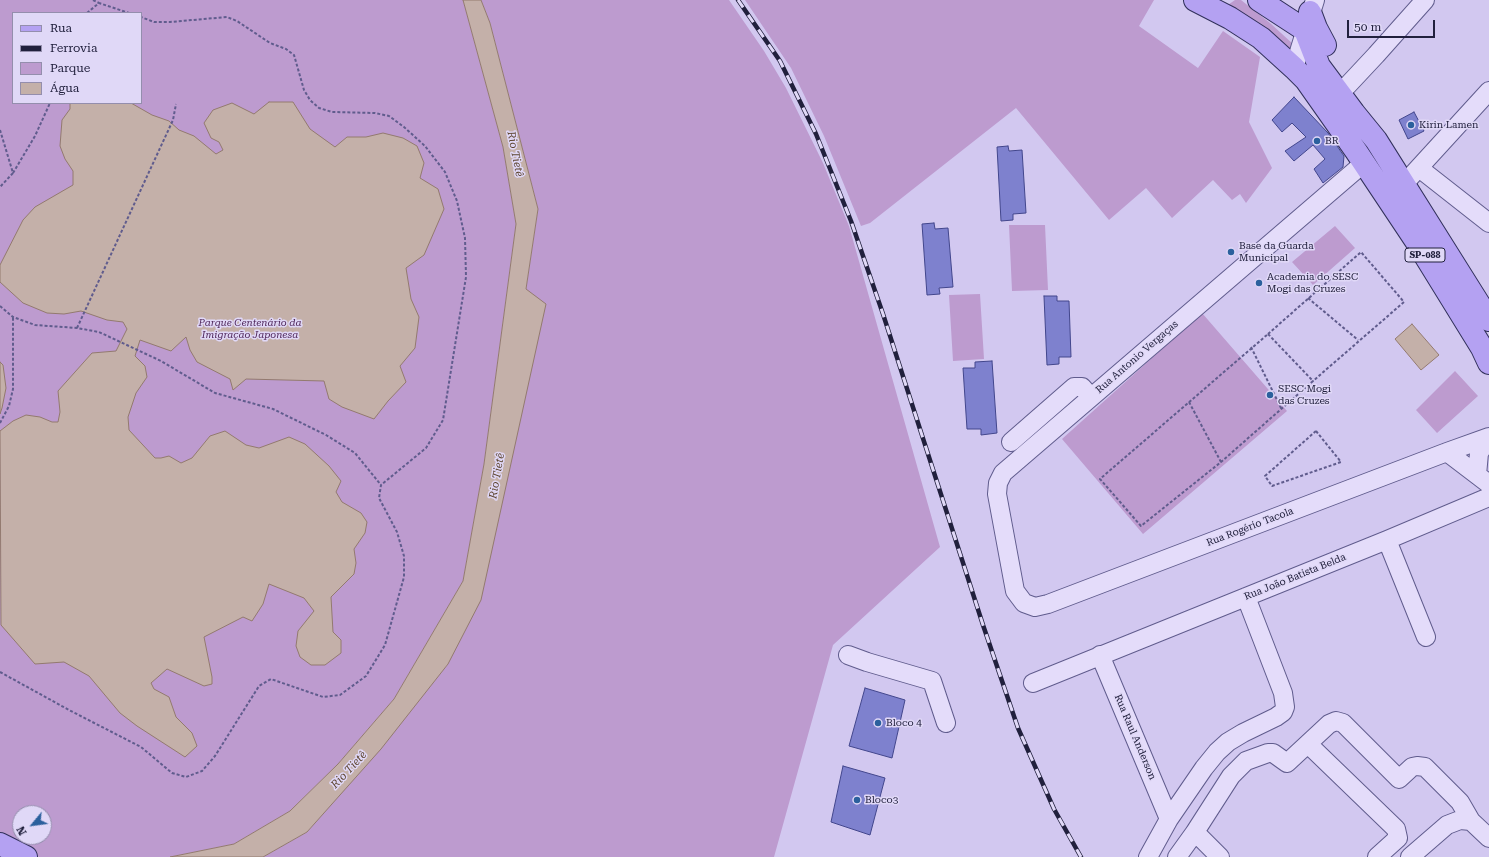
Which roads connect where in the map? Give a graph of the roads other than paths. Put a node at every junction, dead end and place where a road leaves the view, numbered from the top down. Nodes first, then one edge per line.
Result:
1 (1195, 0) edge
2 (1259, 0) edge
3 (1425, 0) edge
4 (1310, 14) edge
5 (1294, 68) junction
6 (1346, 86) junction
7 (1487, 96) edge
8 (1374, 138) junction
9 (1364, 163) junction
10 (1420, 168) junction
11 (1403, 185) junction
12 (1489, 223) edge
13 (1489, 320) edge
14 (1489, 363) edge
15 (1091, 397) junction
16 (1489, 438) edge
17 (1011, 442) dead end
18 (1447, 452) junction
19 (1483, 480) edge
20 (1489, 497) edge
21 (1387, 540) junction
22 (1015, 591) joint
23 (1246, 597) junction
24 (1426, 637) dead end
25 (848, 655) dead end
26 (1100, 655) junction
27 (1032, 683) dead end
28 (946, 723) dead end
29 (1308, 744) junction
30 (1169, 820) junction
31 (1471, 821) junction
32 (1195, 832) junction
33 (1489, 838) edge
34 (0, 844) edge
35 (26, 857) edge
36 (1148, 857) edge
37 (1177, 857) edge
38 (1220, 857) edge
39 (1377, 857) edge
40 (1410, 857) edge

1 - 5 main road, SP-088
2 - 4 main road
3 - 6 street
4 - 5 street
4 - 6 main road
4 - 8 main road, SP-088
5 - 9 main road, SP-088
6 - 8 main road
7 - 10 street
8 - 11 main road, SP-088
9 - 14 main road, SP-088
9 - 15 street, Rua Antonio Vergaças
10 - 11 street
10 - 12 street
11 - 13 main road, SP-088
15 - 17 street
15 - 22 street, Rua Antonio Vergaças
16 - 18 street, Rua Rogério Tacola
16 - 19 street
18 - 19 street
18 - 22 street, Rua Rogério Tacola
20 - 21 street, Rua João Batista Belda
21 - 23 street, Rua João Batista Belda
21 - 24 street
23 - 26 street, Rua João Batista Belda
23 - 30 street
25 - 28 street
26 - 27 street, Rua João Batista Belda
26 - 30 street, Rua Raul Anderson
29 - 31 street
29 - 32 street
29 - 39 street
30 - 36 street
31 - 33 street
31 - 40 street
32 - 37 street
32 - 38 street
34 - 35 main road

